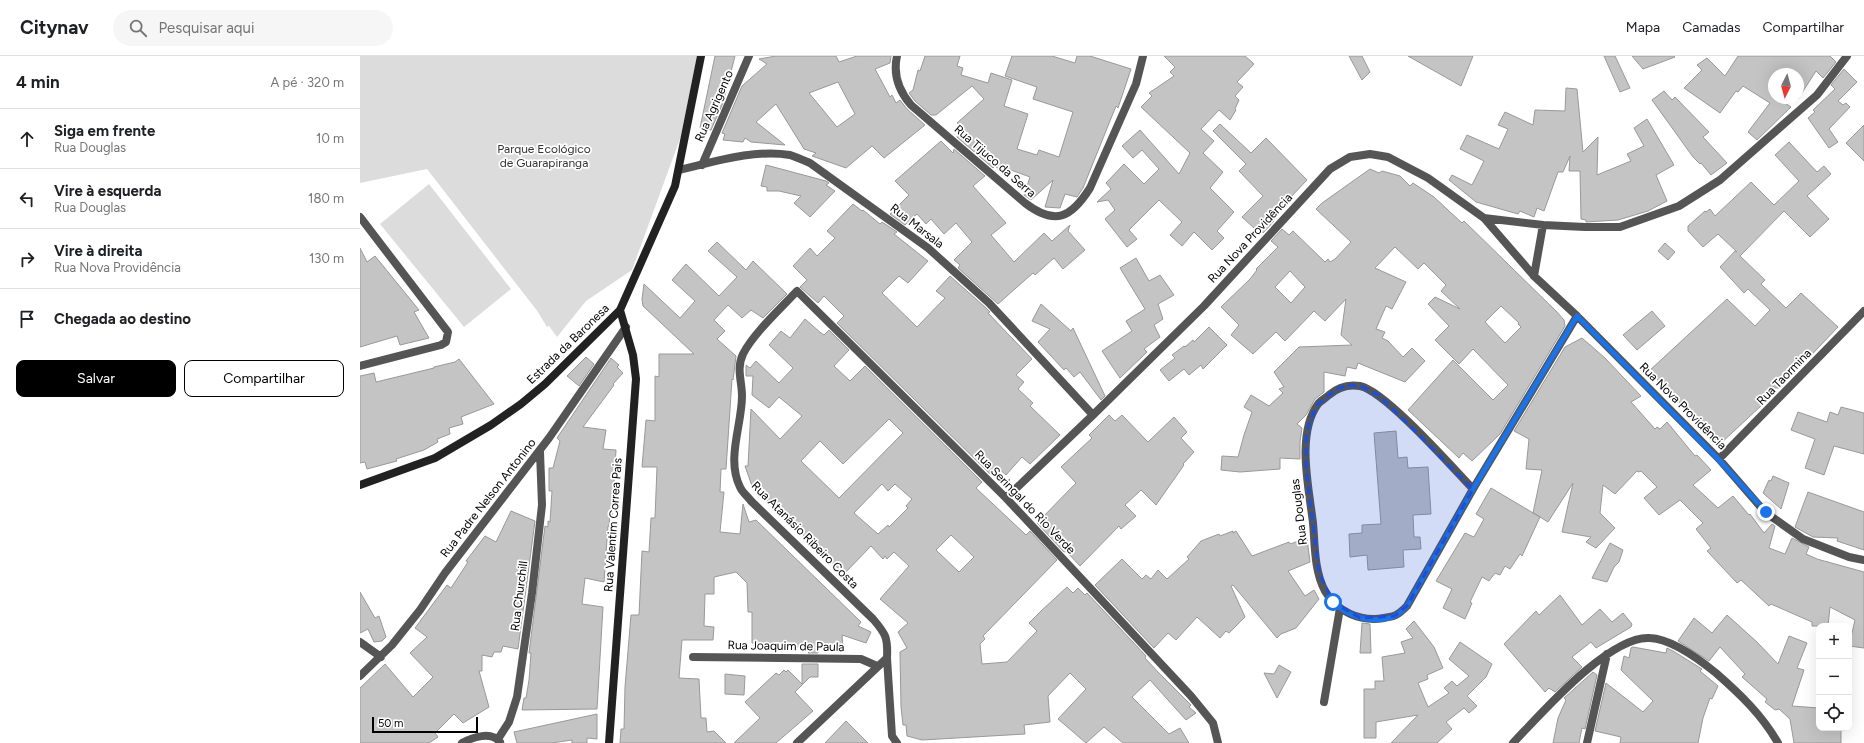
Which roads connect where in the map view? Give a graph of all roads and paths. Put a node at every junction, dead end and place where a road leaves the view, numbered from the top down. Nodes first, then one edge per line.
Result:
1 (701, 56) edge
2 (749, 56) edge
3 (897, 56) edge
4 (1143, 56) edge
5 (1846, 56) edge
6 (702, 165) junction
7 (679, 170) junction
8 (360, 217) edge
9 (1484, 218) junction
10 (1543, 225) junction
11 (369, 227) junction
12 (360, 229) edge
13 (1534, 276) junction
14 (797, 291) joint
15 (620, 310) junction
16 (1864, 311) edge
17 (1577, 316) junction
18 (626, 327) junction
19 (360, 366) edge
20 (1093, 415) junction
21 (540, 452) junction
22 (1719, 460) junction
23 (360, 485) edge
24 (1473, 489) junction
25 (1006, 498) junction
26 (1864, 560) edge
27 (1340, 608) junction
28 (360, 642) edge
29 (1607, 654) junction
30 (381, 657) junction
31 (693, 657) dead end
32 (887, 658) junction
33 (877, 666) junction
34 (360, 676) edge
35 (1324, 702) dead end
36 (500, 741) edge
37 (462, 743) edge
38 (609, 743) edge
39 (797, 743) edge
40 (897, 743) edge
41 (1218, 743) edge
42 (1513, 743) edge
43 (1588, 743) edge
44 (1778, 743) edge

1 - 7 main road, Estrada da Baronesa
2 - 6 street, Rua Agrigento
3 - 4 street, Rua Tijuco da Serra
5 - 10 street
6 - 7 street, Rua Marsala
6 - 20 street, Rua Marsala
7 - 15 main road, Estrada da Baronesa
8 - 11 street
9 - 10 street
9 - 13 street, Rua Nova Providência
9 - 20 street, Rua Nova Providência
10 - 13 street
11 - 12 street
11 - 19 street
13 - 17 street, Rua Nova Providência
14 - 25 street, Rua Seringal do Rio Verde
14 - 32 street, Rua Atanásio Ribeiro Costa
15 - 18 main road, Rua Valentim Correa Pais
15 - 23 main road, Estrada da Baronesa
16 - 22 street, Rua Taormina
17 - 22 street, Rua Nova Providência
17 - 24 street, Rua Douglas
18 - 21 street, Rua Padre Nelson Antonino
18 - 38 main road, Rua Valentim Correa Pais
20 - 25 street, Rua Nova Providência
21 - 30 street, Rua Padre Nelson Antonino
21 - 36 street, Rua Churchill
22 - 26 street, Rua Nova Providência
24 - 27 street, Rua Douglas
24 - 27 street, Rua Douglas
25 - 41 street, Rua Seringal do Rio Verde
27 - 35 street
28 - 30 street
29 - 42 street
29 - 43 street
29 - 44 street
30 - 34 street, Rua Padre Nelson Antonino
31 - 33 street, Rua Joaquim de Paula
32 - 33 street
32 - 40 street, Rua Atanásio Ribeiro Costa
33 - 39 street
36 - 37 street

